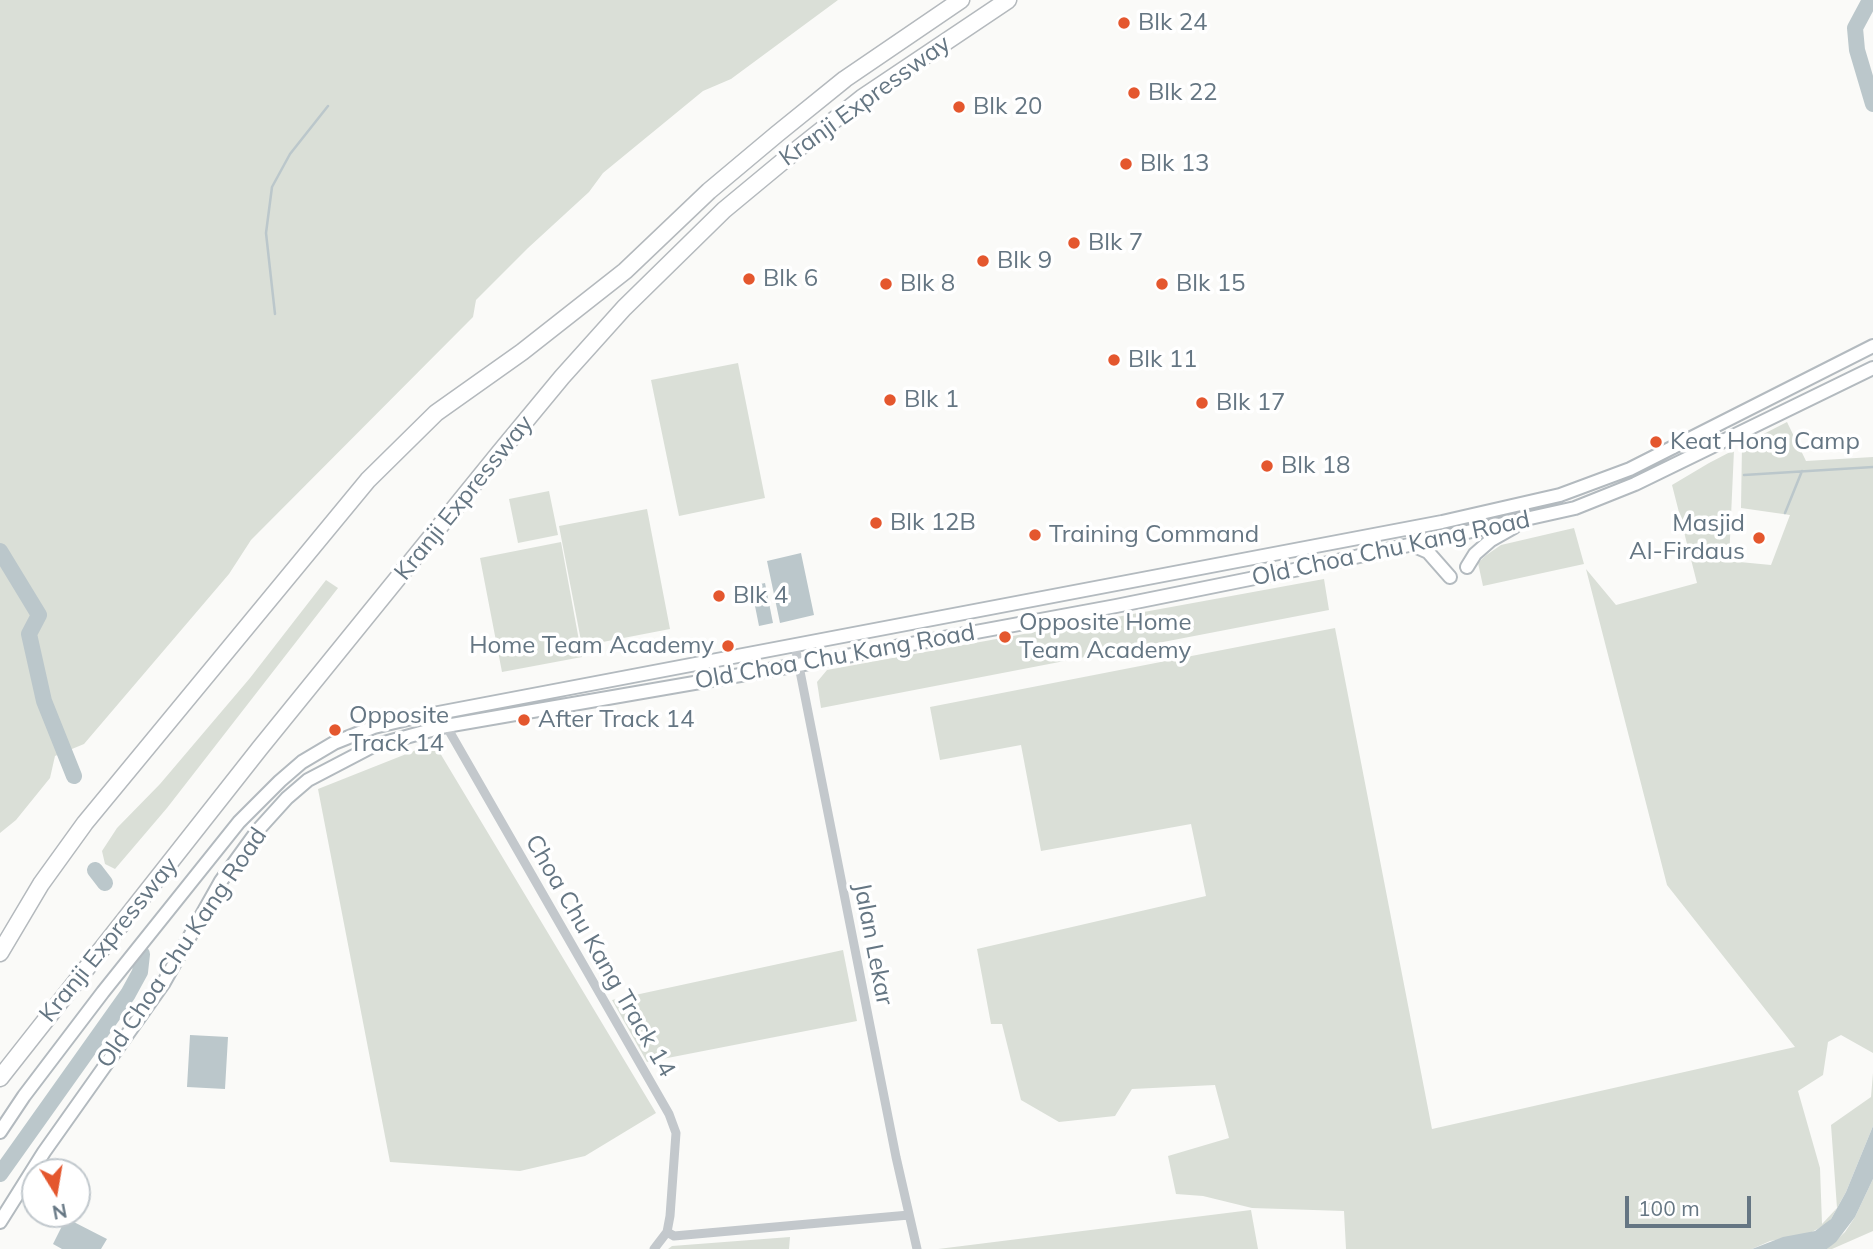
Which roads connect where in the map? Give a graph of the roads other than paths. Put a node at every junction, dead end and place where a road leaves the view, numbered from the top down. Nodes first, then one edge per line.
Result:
1 (961, 0) edge
2 (1008, 0) edge
3 (1873, 346) edge
4 (1873, 368) edge
5 (1842, 382) junction
6 (1787, 389) junction
7 (1527, 520) junction
8 (1412, 545) junction
9 (1466, 567) dead end
10 (1450, 577) dead end
11 (1100, 588) junction
12 (1116, 606) junction
13 (795, 646) junction
14 (799, 665) junction
15 (439, 712) junction
16 (446, 726) junction
17 (198, 870) junction
18 (221, 881) junction
19 (0, 953) edge
20 (0, 1078) edge
21 (0, 1132) edge
22 (909, 1215) junction
23 (0, 1222) edge
24 (667, 1233) junction
25 (654, 1249) edge
26 (917, 1249) edge

1 - 19 highway, Kranji Expressway
2 - 20 highway, Kranji Expressway
3 - 6 main road, Old Choa Chu Kang Road
4 - 5 main road, Old Choa Chu Kang Road
5 - 6 main road
5 - 7 main road, Old Choa Chu Kang Road
6 - 11 main road, Old Choa Chu Kang Road
7 - 8 main road, Old Choa Chu Kang Road
7 - 9 main road
8 - 10 main road
8 - 12 main road, Old Choa Chu Kang Road
11 - 12 main road
11 - 13 main road, Old Choa Chu Kang Road
12 - 14 main road, Old Choa Chu Kang Road
13 - 14 street, Jalan Lekar
13 - 15 main road, Old Choa Chu Kang Road
14 - 16 main road, Old Choa Chu Kang Road
14 - 22 street, Jalan Lekar
15 - 16 street, Choa Chu Kang Track 14
15 - 17 main road, Old Choa Chu Kang Road
16 - 18 main road, Old Choa Chu Kang Road
16 - 24 street, Choa Chu Kang Track 14
17 - 18 main road
17 - 21 main road, Old Choa Chu Kang Road
18 - 23 main road, Old Choa Chu Kang Road
22 - 24 street
22 - 26 street, Jalan Lekar
24 - 25 street

